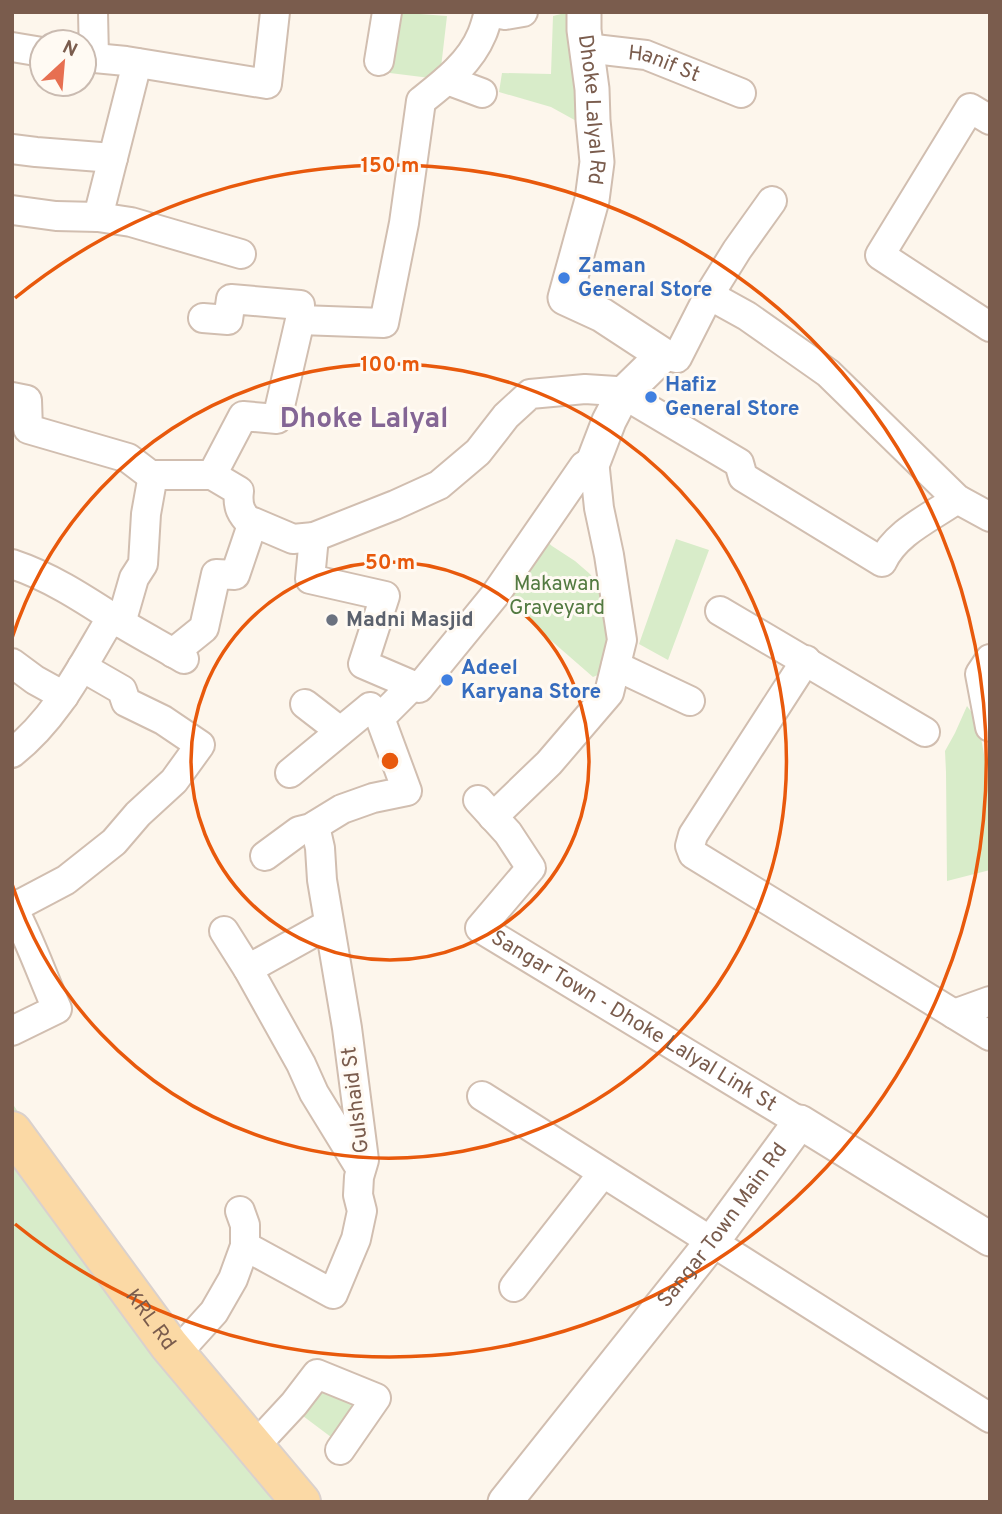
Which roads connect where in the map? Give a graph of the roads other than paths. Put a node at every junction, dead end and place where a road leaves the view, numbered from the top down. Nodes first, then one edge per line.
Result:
1 (275, 12) edge
2 (387, 12) edge
3 (489, 12) edge
4 (523, 12) edge
5 (584, 12) edge
6 (586, 48) junction
7 (98, 59) edge
8 (379, 61) dead end
9 (132, 62) junction
10 (447, 80) junction
11 (482, 93) dead end
12 (741, 93) dead end
13 (990, 120) edge
14 (12, 149) edge
15 (113, 158) junction
16 (772, 201) dead end
17 (12, 210) edge
18 (98, 217) junction
19 (709, 295) junction
20 (231, 299) junction
21 (203, 318) dead end
22 (300, 320) junction
23 (990, 327) edge
24 (663, 355) junction
25 (623, 394) junction
26 (12, 397) edge
27 (594, 460) junction
28 (212, 475) junction
29 (153, 477) junction
30 (957, 499) junction
31 (990, 517) edge
32 (253, 525) junction
33 (314, 537) junction
34 (12, 564) edge
35 (720, 611) dead end
36 (121, 622) junction
37 (990, 659) edge
38 (806, 660) junction
39 (12, 663) edge
40 (82, 667) junction
41 (613, 680) junction
42 (413, 685) junction
43 (64, 696) junction
44 (691, 701) dead end
45 (305, 704) dead end
46 (380, 718) junction
47 (990, 727) edge
48 (340, 731) junction
49 (925, 732) dead end
50 (12, 753) edge
51 (290, 773) dead end
52 (315, 825) junction
53 (265, 856) dead end
54 (329, 924) junction
55 (224, 931) dead end
56 (247, 969) junction
57 (990, 1001) edge
58 (954, 1014) junction
59 (12, 1031) edge
60 (990, 1036) edge
61 (482, 1096) dead end
62 (800, 1122) junction
63 (12, 1131) edge
64 (361, 1171) junction
65 (603, 1173) junction
66 (240, 1211) dead end
67 (990, 1239) edge
68 (712, 1242) junction
69 (245, 1246) junction
70 (514, 1287) dead end
71 (176, 1354) junction
72 (990, 1418) edge
73 (254, 1447) junction
74 (340, 1450) dead end
75 (301, 1502) edge
76 (505, 1502) edge

1 - 9 street
2 - 8 street
3 - 4 street
3 - 10 street
5 - 6 street, Dhoke Lalyal Rd
6 - 12 street, Hanif St
6 - 24 street, Dhoke Lalyal Rd
7 - 9 street
9 - 15 street
10 - 11 street
10 - 22 street
13 - 23 street
14 - 15 street
15 - 18 street
16 - 19 street
17 - 18 street
18 - 20 street
19 - 24 street
19 - 30 street
20 - 21 street
20 - 22 street
22 - 28 street
24 - 25 street
25 - 27 street
25 - 30 street
25 - 33 street
26 - 29 street
27 - 41 street
27 - 42 street
28 - 29 street
28 - 32 street
29 - 36 street
30 - 31 street
32 - 33 street
32 - 36 street
33 - 42 street
34 - 36 street
35 - 38 street
36 - 40 street
37 - 47 street
38 - 49 street
38 - 58 street
39 - 43 street
40 - 43 street
40 - 59 street
41 - 44 street
41 - 62 street, Sangar Town - Dhoke Lalyal Link St
42 - 46 street
43 - 50 street
45 - 48 street
46 - 48 street
46 - 52 street
48 - 51 street
52 - 53 street
52 - 54 street, Gulshaid St
54 - 56 street
54 - 64 street, Gulshaid St
55 - 56 street
56 - 64 street
57 - 58 street
58 - 60 street
61 - 65 street
62 - 67 street, Sangar Town Main Rd
62 - 68 street, Sangar Town Main Rd
63 - 71 main road, KRL Rd
64 - 69 street, Gulshaid St
65 - 68 street
65 - 70 street
66 - 69 street
68 - 72 street
68 - 76 street, Sangar Town Main Rd
69 - 71 street
71 - 73 main road, KRL Rd
73 - 74 street
73 - 75 main road, KRL Rd

